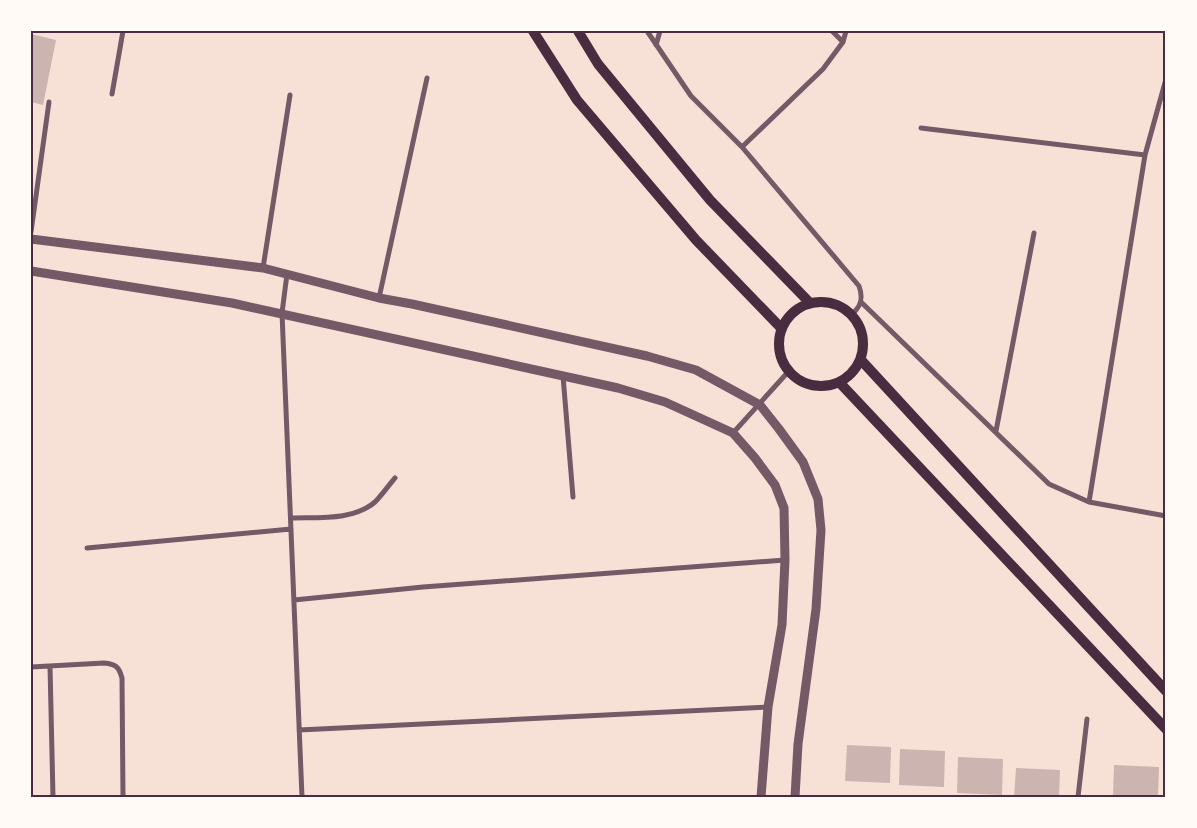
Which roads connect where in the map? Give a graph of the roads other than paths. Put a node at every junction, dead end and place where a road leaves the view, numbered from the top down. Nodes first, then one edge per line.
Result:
1 (123, 31) edge
2 (533, 31) edge
3 (578, 31) edge
4 (647, 31) edge
5 (660, 31) edge
6 (832, 31) edge
7 (846, 31) edge
8 (843, 42) junction
9 (656, 45) junction
10 (427, 78) dead end
11 (1166, 79) edge
12 (112, 94) dead end
13 (290, 95) dead end
14 (49, 102) dead end
15 (921, 128) dead end
16 (742, 147) junction
17 (1145, 155) junction
18 (31, 232) edge
19 (1034, 234) dead end
20 (31, 239) edge
21 (263, 268) junction
22 (31, 271) edge
23 (287, 274) junction
24 (379, 298) junction
25 (861, 302) junction
26 (810, 303) junction
27 (282, 313) junction
28 (852, 314) junction
29 (782, 329) junction
30 (862, 360) junction
31 (788, 372) junction
32 (563, 376) junction
33 (839, 382) junction
34 (760, 406) junction
35 (996, 431) junction
36 (733, 433) junction
37 (395, 478) dead end
38 (573, 497) dead end
39 (1089, 502) junction
40 (1166, 516) edge
41 (291, 518) junction
42 (291, 529) junction
43 (86, 548) dead end
44 (786, 560) junction
45 (294, 600) junction
46 (50, 666) junction
47 (31, 668) edge
48 (1166, 691) edge
49 (768, 707) junction
50 (1087, 719) dead end
51 (1166, 729) edge
52 (300, 730) junction
53 (53, 797) edge
54 (123, 797) edge
55 (302, 797) edge
56 (761, 797) edge
57 (795, 797) edge
58 (1078, 797) edge

1 - 12 street
2 - 29 main road
3 - 26 main road
4 - 9 street
5 - 9 street
6 - 8 street
7 - 8 street
8 - 16 street
9 - 16 street
10 - 24 street
11 - 17 street
13 - 21 street
14 - 18 street
15 - 17 street
16 - 25 street
17 - 39 street
19 - 35 street
20 - 21 street
21 - 23 street
22 - 27 street
23 - 24 street
23 - 27 street
24 - 34 street
25 - 28 street
25 - 35 street
26 - 28 main road
26 - 29 main road
27 - 32 street
27 - 41 street
28 - 30 main road
29 - 31 main road
30 - 33 main road
30 - 48 main road
31 - 33 main road
31 - 34 street
32 - 36 street
32 - 38 street
33 - 51 main road
34 - 36 street
34 - 57 street
35 - 39 street
36 - 44 street
37 - 41 street
39 - 40 street
41 - 42 street
42 - 43 street
42 - 45 street
44 - 45 street
44 - 49 street
45 - 52 street
46 - 47 street
46 - 53 street
46 - 54 street
49 - 52 street
49 - 56 street
50 - 58 street
52 - 55 street

